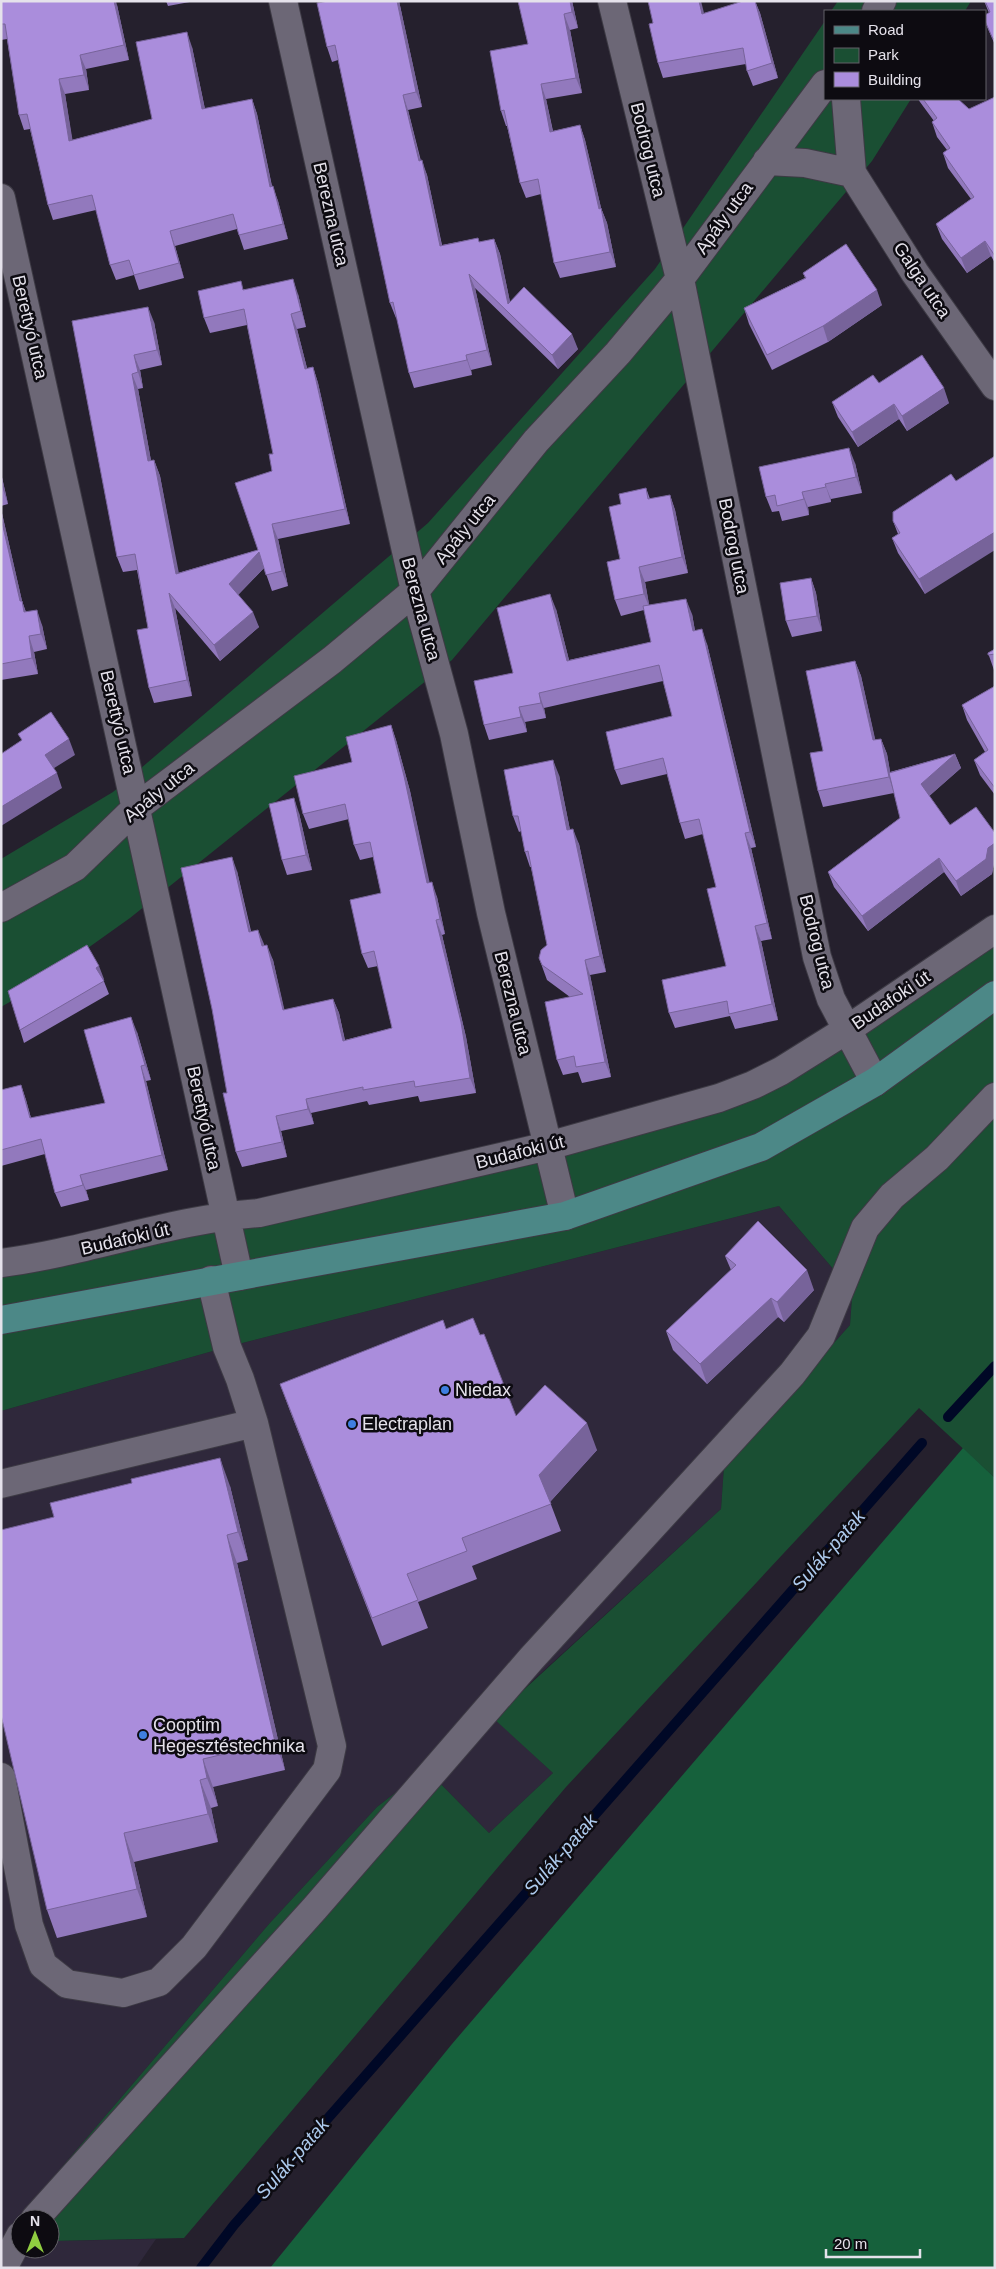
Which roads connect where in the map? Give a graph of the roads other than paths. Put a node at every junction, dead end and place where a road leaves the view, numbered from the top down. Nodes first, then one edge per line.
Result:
1 (283, 1) edge
2 (612, 1) edge
3 (824, 85) edge
4 (846, 100) edge
5 (767, 161) junction
6 (852, 173) junction
7 (1, 198) edge
8 (680, 279) junction
9 (995, 386) edge
10 (415, 591) junction
11 (137, 807) junction
12 (1, 908) edge
13 (995, 929) edge
14 (995, 995) edge
15 (848, 1029) junction
16 (875, 1082) junction
17 (995, 1097) edge
18 (548, 1146) junction
19 (225, 1215) junction
20 (564, 1216) junction
21 (1, 1264) edge
22 (238, 1276) junction
23 (210, 1280) junction
24 (1, 1320) edge
25 (254, 1423) junction
26 (1, 1484) edge
27 (1, 1777) edge
28 (45, 2209) edge
29 (10, 2256) edge
30 (3, 2268) edge

1 - 10 street, Berezna utca
2 - 8 street, Bodrog utca
3 - 5 street, Apály utca
4 - 6 street, Galga utca
5 - 6 street
5 - 8 street, Apály utca
6 - 9 street, Galga utca
7 - 11 street, Berettyó utca
8 - 10 street, Apály utca
8 - 15 street, Bodrog utca
10 - 11 street, Apály utca
10 - 18 street, Berezna utca
11 - 12 street, Apály utca
11 - 19 street, Berettyó utca
13 - 15 street, Budafoki út
14 - 16 main road
15 - 16 street, Bodrog utca
15 - 18 street, Budafoki út
16 - 20 main road
17 - 28 street
18 - 19 street, Budafoki út
18 - 20 street, Berezna utca
19 - 21 street, Budafoki út
19 - 22 street, Berettyó utca
20 - 22 main road
22 - 23 main road
23 - 24 main road
23 - 25 street
25 - 26 street
25 - 27 street
29 - 30 street

